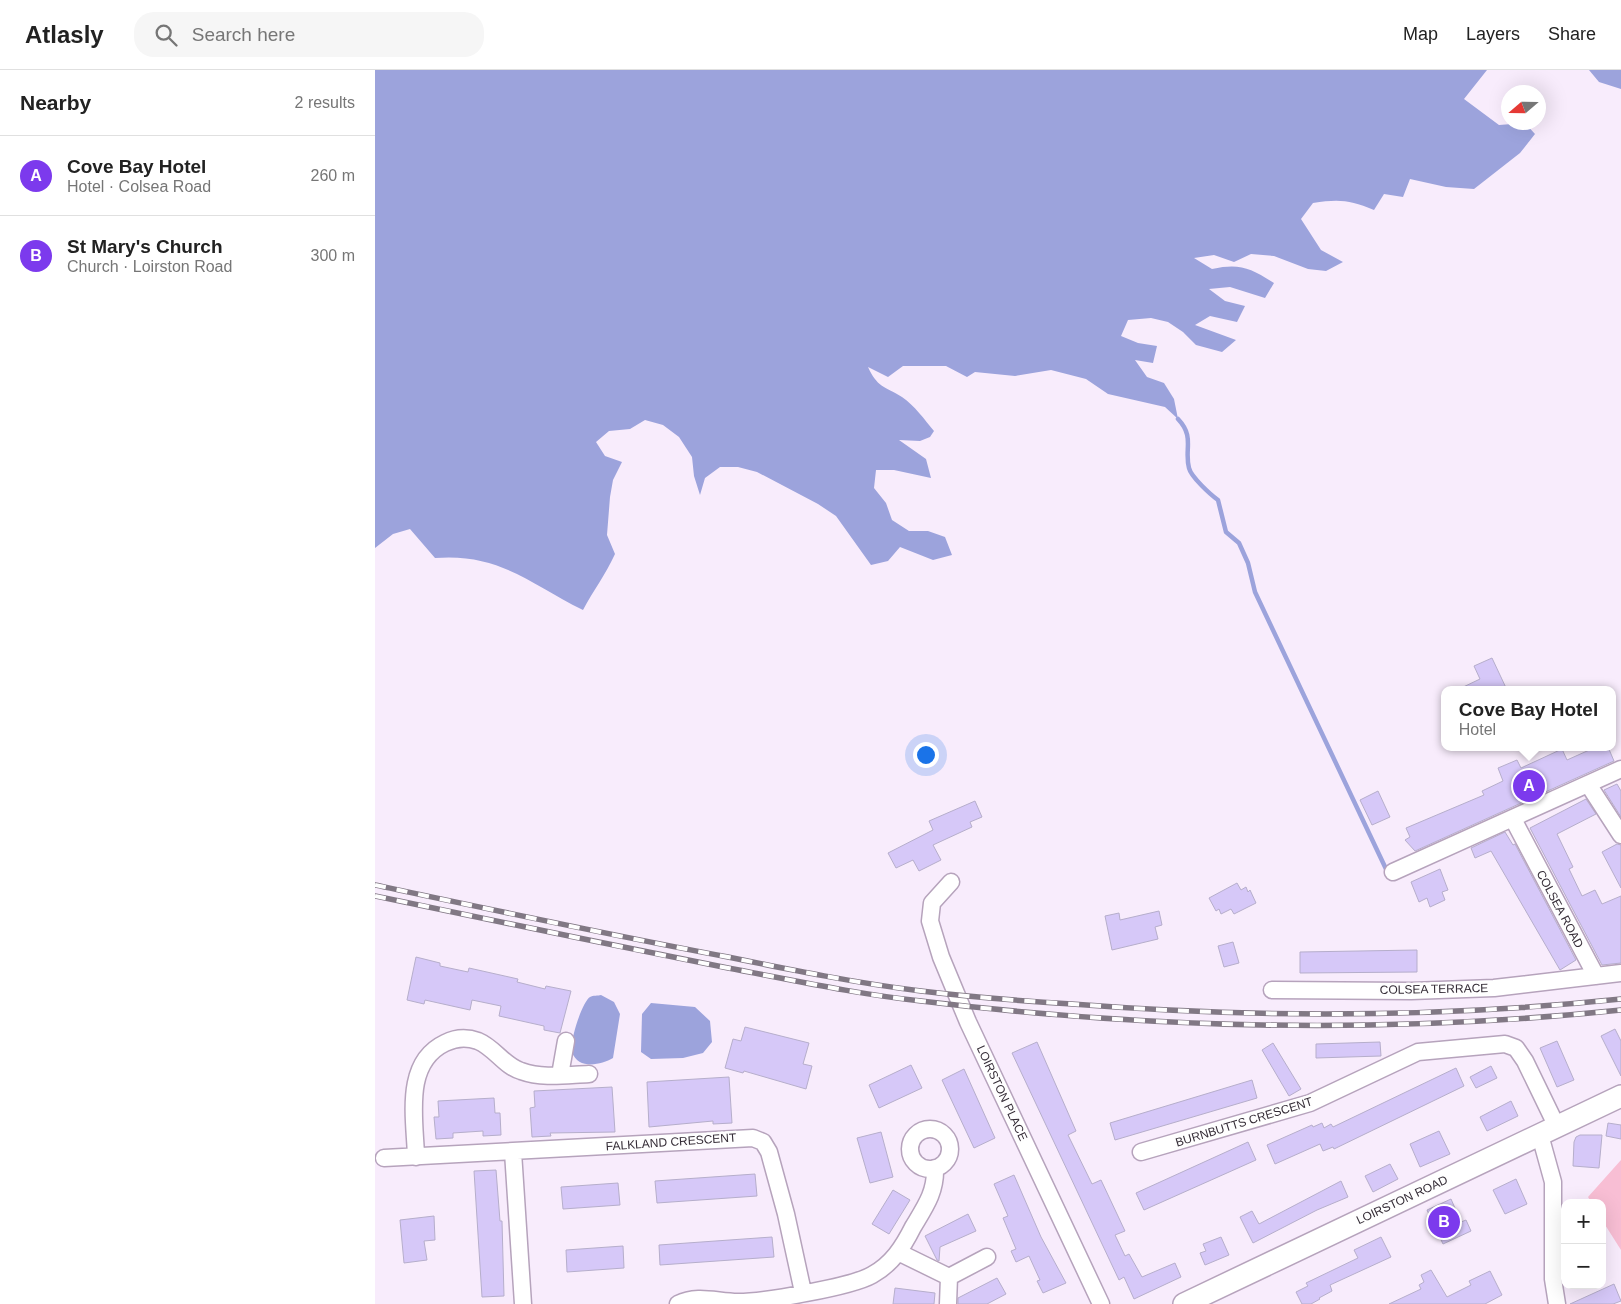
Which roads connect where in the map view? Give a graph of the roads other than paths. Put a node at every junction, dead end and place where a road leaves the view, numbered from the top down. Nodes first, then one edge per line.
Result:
1 (1621, 769) edge
2 (1588, 784) junction
3 (1513, 819) junction
4 (1621, 835) edge
5 (1393, 872) dead end
6 (951, 882) dead end
7 (1621, 973) edge
8 (1596, 976) junction
9 (1271, 990) dead end
10 (565, 1041) dead end
11 (589, 1074) dead end
12 (560, 1075) junction
13 (1621, 1096) edge
14 (1548, 1131) junction
15 (513, 1152) junction
16 (1141, 1152) dead end
17 (416, 1157) junction
18 (384, 1158) dead end
19 (935, 1168) dead end
20 (900, 1253) junction
21 (987, 1257) dead end
22 (949, 1277) junction
23 (803, 1292) junction
24 (765, 1301) edge
25 (523, 1304) edge
26 (678, 1304) edge
27 (948, 1304) edge
28 (1101, 1304) edge
29 (1184, 1304) edge
30 (1557, 1304) edge

1 - 2 street
2 - 3 street
2 - 4 street
3 - 5 street
3 - 8 street, COLSEA ROAD
6 - 28 street, LOIRSTON PLACE
7 - 8 street
8 - 9 street, COLSEA TERRACE
10 - 12 street
11 - 12 street
12 - 17 street
13 - 14 street, LOIRSTON ROAD
14 - 16 street, BURNBUTTS CRESCENT
14 - 29 street, LOIRSTON ROAD
14 - 30 street, BURNBUTTS CRESCENT
15 - 17 street, FALKLAND CRESCENT
15 - 23 street, FALKLAND CRESCENT
15 - 25 street
17 - 18 street, FALKLAND CRESCENT
19 - 20 street
20 - 22 street
20 - 23 street
21 - 22 street
22 - 27 street
23 - 24 street
24 - 26 street

